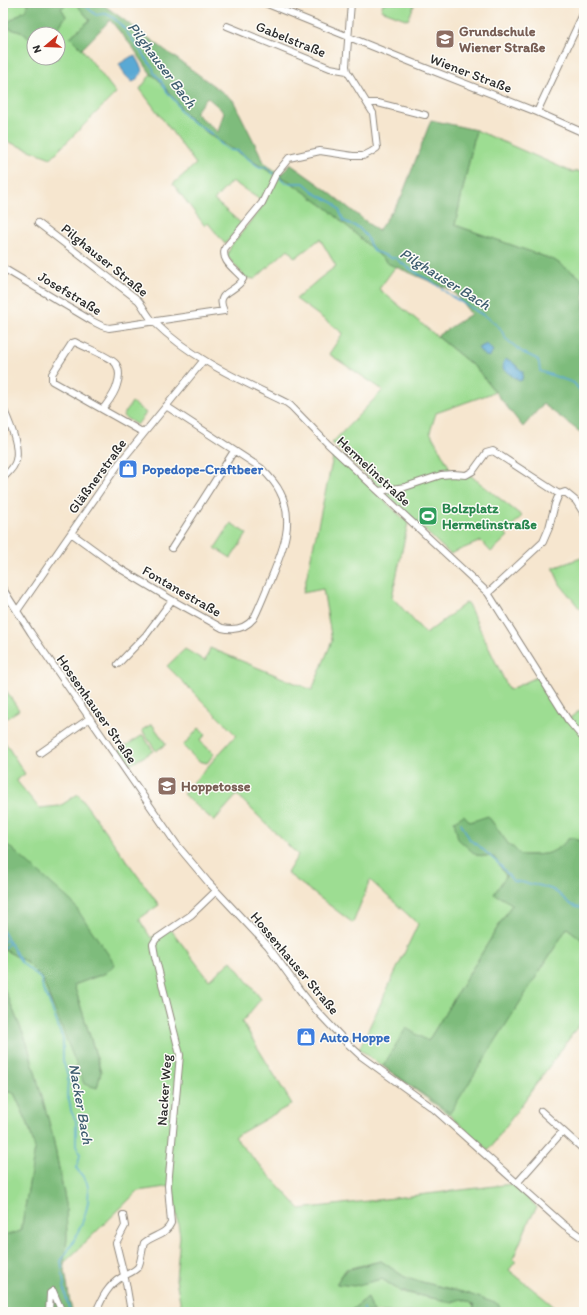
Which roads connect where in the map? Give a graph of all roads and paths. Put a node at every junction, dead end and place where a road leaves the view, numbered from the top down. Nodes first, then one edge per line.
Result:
1 (265, 3) edge
2 (351, 3) edge
3 (584, 12) edge
4 (227, 26) dead end
5 (348, 37) junction
6 (347, 71) junction
7 (367, 103) junction
8 (537, 112) junction
9 (426, 115) dead end
10 (584, 133) edge
11 (38, 222) dead end
12 (3, 268) edge
13 (152, 320) junction
14 (204, 361) junction
15 (166, 406) junction
16 (3, 408) edge
17 (103, 409) junction
18 (144, 433) junction
19 (234, 451) junction
20 (3, 478) edge
21 (379, 491) junction
22 (559, 494) junction
23 (584, 514) edge
24 (71, 533) junction
25 (172, 548) dead end
26 (3, 589) edge
27 (488, 593) junction
28 (172, 600) junction
29 (17, 611) junction
30 (118, 664) dead end
31 (90, 718) junction
32 (584, 739) edge
33 (40, 753) dead end
34 (216, 891) junction
35 (541, 1111) dead end
36 (563, 1131) junction
37 (584, 1150) edge
38 (517, 1183) junction
39 (122, 1215) dead end
40 (584, 1239) edge
41 (124, 1276) junction
42 (49, 1312) edge
43 (62, 1312) edge
44 (96, 1312) edge
45 (131, 1312) edge

1 - 5 street, Wiener Straße
2 - 5 street
3 - 8 street
4 - 6 street, Gabelstraße
5 - 6 street
5 - 8 street, Wiener Straße
6 - 7 street
7 - 9 street
7 - 13 street, Josefstraße
8 - 10 street, Wiener Straße
11 - 13 street, Pilghauser Straße
12 - 13 street, Josefstraße
13 - 14 street, Hermelinstraße
14 - 15 street, Gläßnerstraße
14 - 21 street, Hermelinstraße
15 - 18 street, Gläßnerstraße
15 - 19 street, Fontanestraße
16 - 20 street
17 - 17 street
17 - 18 street
18 - 24 street, Gläßnerstraße
19 - 25 street
19 - 28 street, Fontanestraße
21 - 22 street
21 - 27 street, Hermelinstraße
22 - 23 street
22 - 27 street
24 - 28 street, Fontanestraße
24 - 29 street, Gläßnerstraße
26 - 29 street, Hossenhauser Straße
27 - 32 street, Hermelinstraße
28 - 30 street
29 - 31 street, Hossenhauser Straße
31 - 33 street
31 - 34 street, Hossenhauser Straße
34 - 38 street, Hossenhauser Straße
34 - 41 street, Nacker Weg
35 - 36 street
36 - 37 street
36 - 38 street
38 - 40 street, Hossenhauser Straße
39 - 41 street
41 - 44 street, Nacker Weg
41 - 45 street
42 - 43 street

